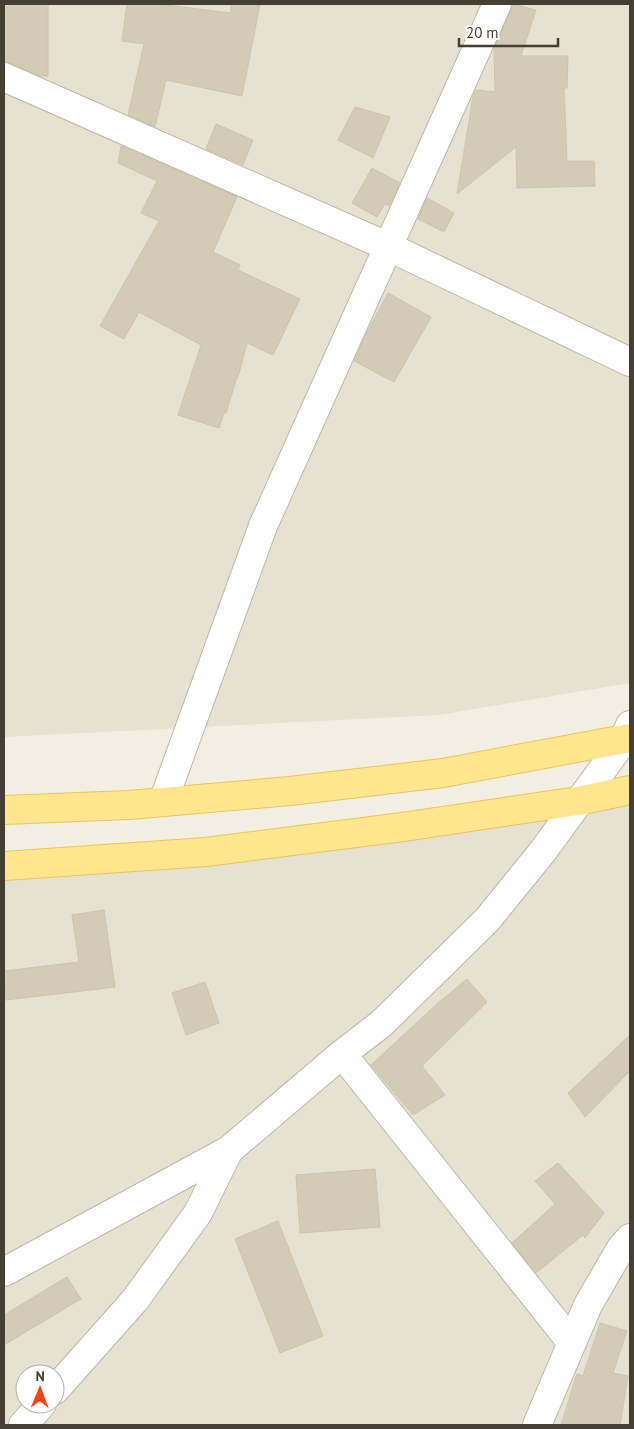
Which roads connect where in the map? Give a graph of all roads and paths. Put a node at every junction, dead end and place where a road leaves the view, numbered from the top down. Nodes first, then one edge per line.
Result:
1 (497, 4) edge
2 (4, 77) edge
3 (389, 247) junction
4 (630, 362) edge
5 (628, 734) edge
6 (630, 790) edge
7 (578, 801) junction
8 (163, 802) junction
9 (4, 810) edge
10 (4, 866) edge
11 (342, 1054) junction
12 (228, 1150) junction
13 (630, 1238) edge
14 (4, 1272) edge
15 (572, 1343) junction
16 (65, 1379) edge
17 (33, 1414) edge
18 (23, 1425) edge
19 (537, 1425) edge

1 - 3 street
2 - 3 street
3 - 4 street
3 - 8 street
5 - 7 street
5 - 8 main road
6 - 7 main road
7 - 10 main road
7 - 11 street
8 - 9 main road
11 - 12 street
11 - 15 street
12 - 14 street
12 - 16 street
13 - 15 street
15 - 19 street
17 - 18 street

